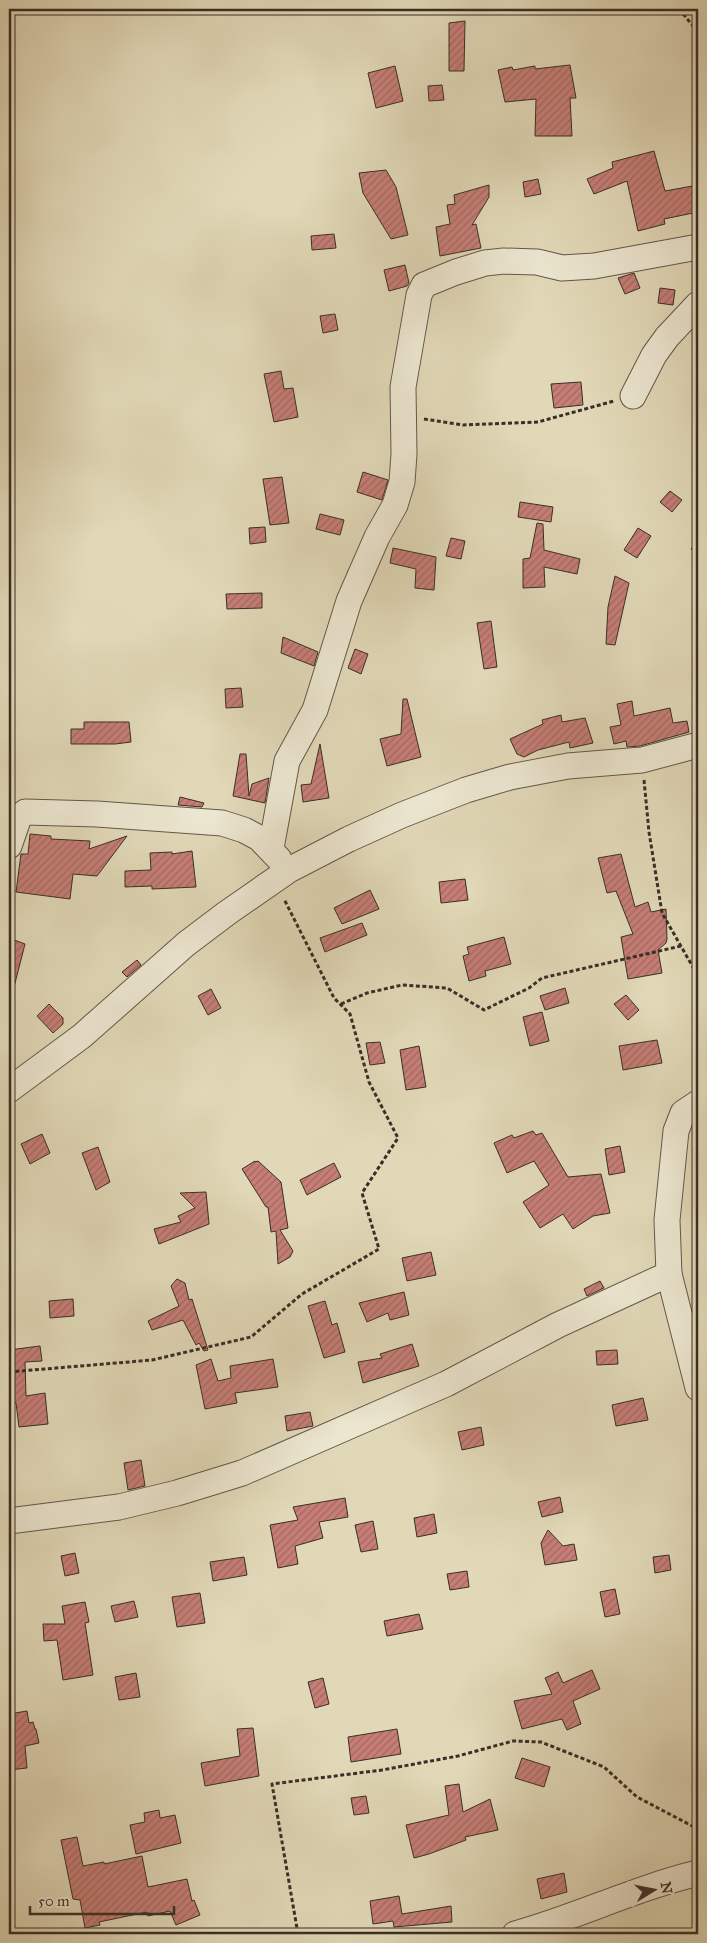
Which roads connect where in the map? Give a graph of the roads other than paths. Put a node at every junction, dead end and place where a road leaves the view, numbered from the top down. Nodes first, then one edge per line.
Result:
1 (698, 247) edge
2 (698, 304) edge
3 (633, 396) road end
4 (698, 745) edge
5 (9, 846) edge
6 (271, 848) junction
7 (282, 875) junction
8 (9, 1090) edge
9 (698, 1103) edge
10 (669, 1274) junction
11 (698, 1388) edge
12 (9, 1521) edge
13 (698, 1874) edge
14 (515, 1934) edge

1 - 6 street
2 - 3 street
4 - 7 street
5 - 6 street
6 - 7 street
7 - 8 street
9 - 10 street
10 - 11 street
10 - 12 street
13 - 14 street

